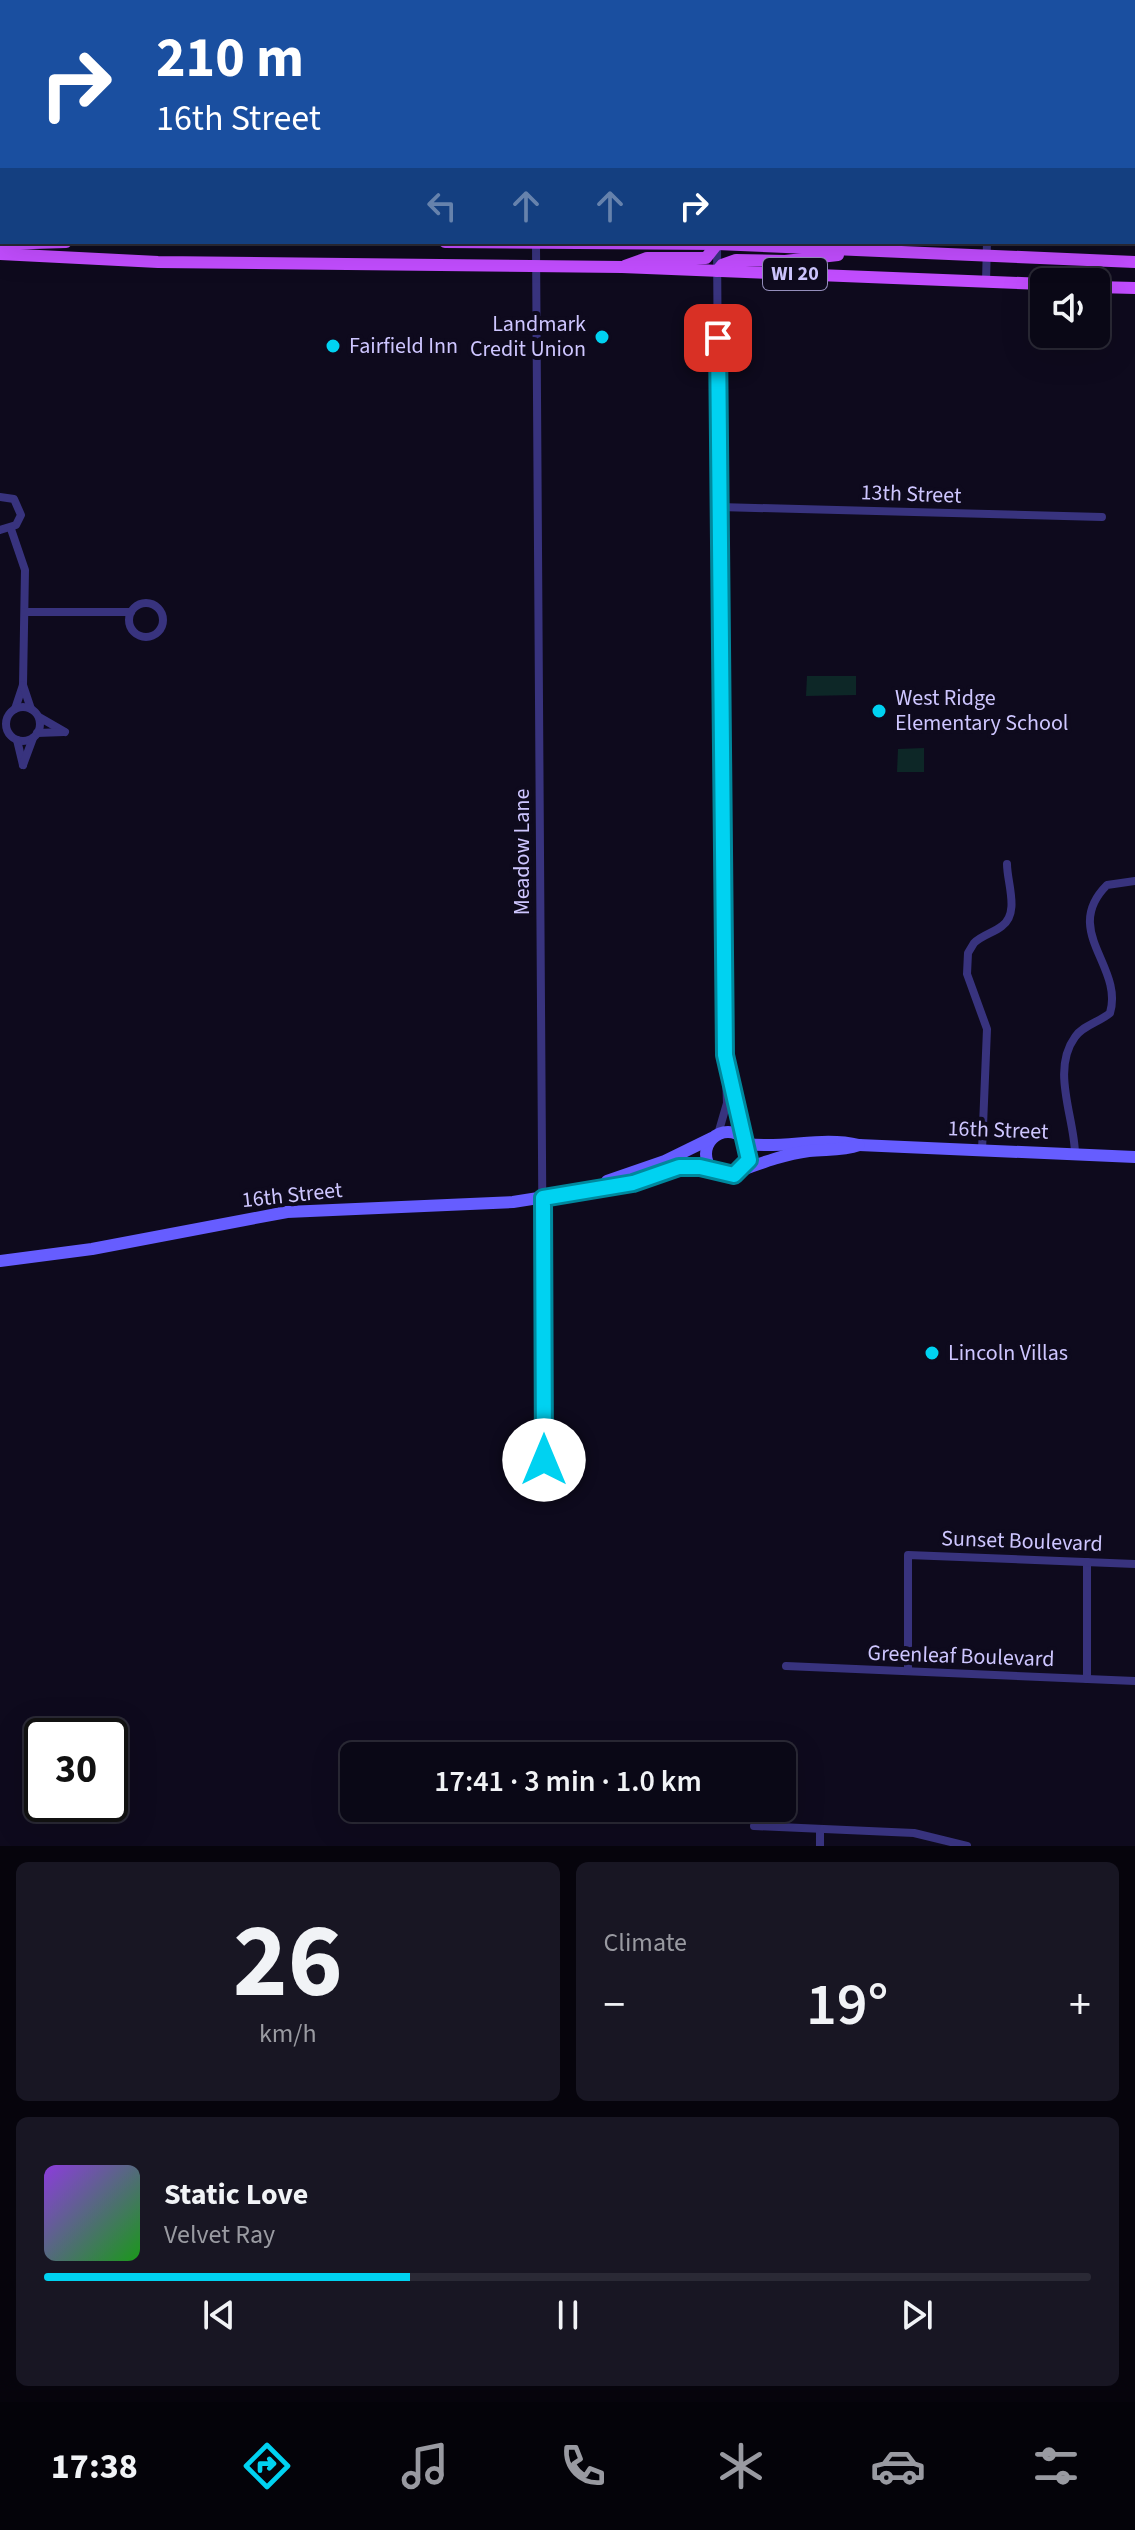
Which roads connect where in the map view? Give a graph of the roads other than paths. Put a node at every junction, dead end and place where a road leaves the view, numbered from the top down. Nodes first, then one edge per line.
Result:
1 (536, 244) edge
2 (716, 244) edge
3 (717, 244) edge
4 (735, 244) edge
5 (987, 244) edge
6 (862, 251) junction
7 (0, 254) edge
8 (987, 256) junction
9 (1135, 262) edge
10 (622, 267) junction
11 (537, 268) junction
12 (717, 271) junction
13 (986, 282) junction
14 (1030, 284) edge
15 (1110, 287) edge
16 (1135, 288) edge
17 (0, 497) edge
18 (719, 507) junction
19 (1102, 517) dead end
20 (11, 529) junction
21 (0, 530) edge
22 (25, 612) junction
23 (131, 612) junction
24 (23, 685) junction
25 (15, 709) junction
26 (31, 709) junction
27 (4, 717) edge
28 (39, 717) junction
29 (4, 731) edge
30 (35, 736) junction
31 (17, 740) junction
32 (1007, 864) dead end
33 (1135, 881) edge
34 (725, 1055) junction
35 (716, 1136) junction
36 (746, 1142) junction
37 (859, 1145) junction
38 (982, 1150) junction
39 (1075, 1153) junction
40 (1135, 1157) edge
41 (713, 1170) junction
42 (742, 1170) junction
43 (589, 1188) junction
44 (543, 1198) junction
45 (0, 1261) edge
46 (544, 1460) dead end
47 (1087, 1562) junction
48 (1135, 1564) edge
49 (786, 1666) dead end
50 (908, 1671) junction
51 (1087, 1679) junction
52 (1135, 1681) edge
53 (754, 1826) dead end
54 (820, 1829) junction
55 (820, 1846) edge
56 (967, 1846) edge

1 - 11 street, Meadow Lane
2 - 10 main road
3 - 12 street
4 - 6 main road, WI 20
5 - 8 street
6 - 8 main road, WI 20
6 - 12 main road
7 - 11 main road, WI 20
8 - 9 main road, WI 20
8 - 13 street
10 - 11 main road, WI 20
10 - 12 main road, WI 20
11 - 44 street, Meadow Lane
12 - 13 main road, WI 20
12 - 18 street
13 - 14 main road, WI 20
15 - 16 main road
17 - 20 street
18 - 19 street, 13th Street
18 - 34 street
20 - 21 street
20 - 22 street
22 - 23 street
22 - 24 street
23 - 23 street
24 - 25 street
24 - 26 street
25 - 26 street
25 - 27 street
26 - 28 street
27 - 29 street
28 - 30 street
28 - 30 street
29 - 31 street
30 - 31 street
30 - 31 street
32 - 38 street
33 - 39 street
34 - 35 street
34 - 36 street
35 - 36 street, 16th Street
35 - 41 street
35 - 43 street, 16th Street
36 - 37 street, 16th Street
36 - 42 street
37 - 38 street, 16th Street
37 - 42 street, 16th Street
38 - 39 street, 16th Street
39 - 40 street, 16th Street
41 - 42 street, 16th Street
41 - 43 street, 16th Street
43 - 44 street, 16th Street
44 - 45 street, 16th Street
44 - 46 street, Meadow Lane
47 - 48 street, Sunset Boulevard
47 - 50 street, Sunset Boulevard
47 - 51 street
49 - 50 street, Greenleaf Boulevard
50 - 51 street, Greenleaf Boulevard
51 - 52 street, Greenleaf Boulevard
53 - 54 street
54 - 55 street
54 - 56 street

